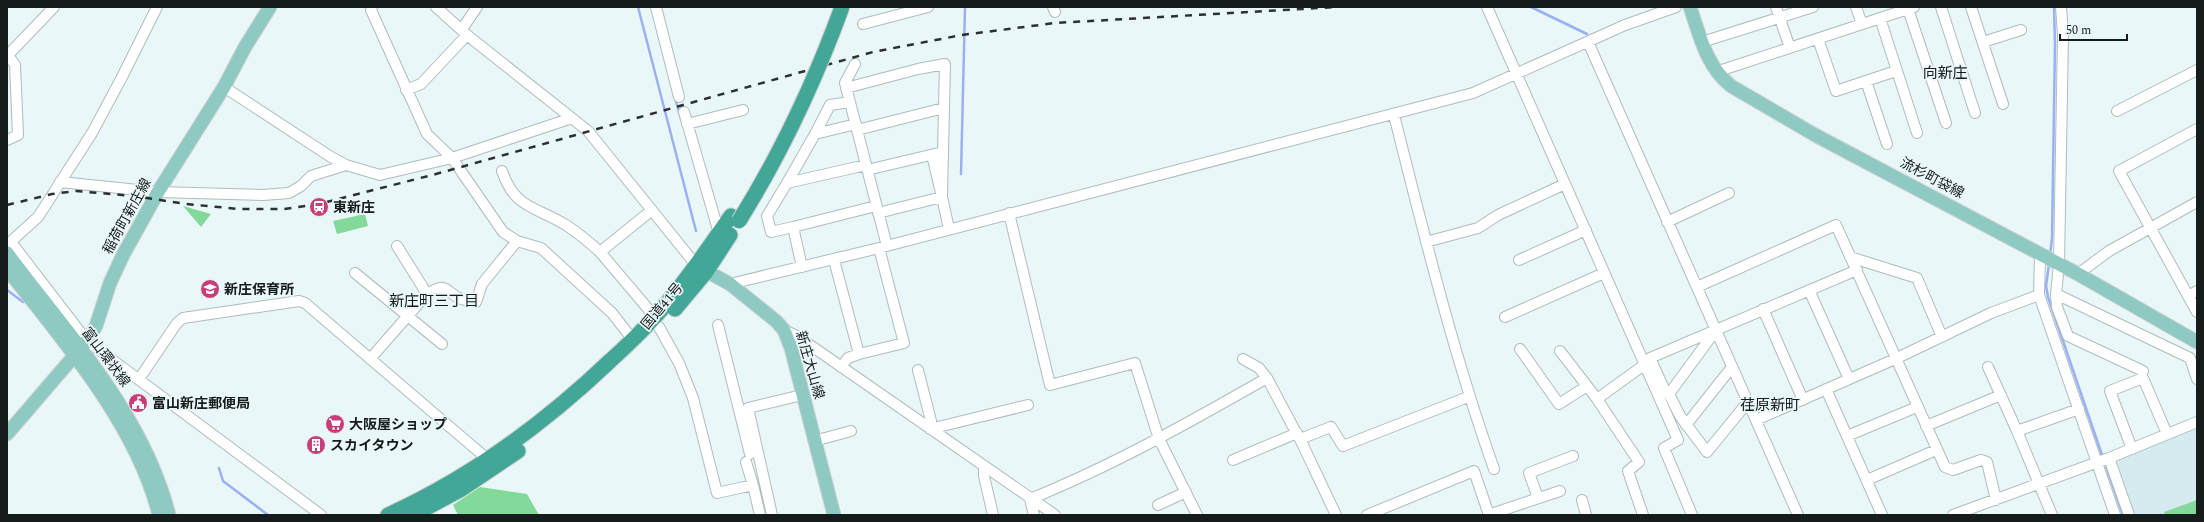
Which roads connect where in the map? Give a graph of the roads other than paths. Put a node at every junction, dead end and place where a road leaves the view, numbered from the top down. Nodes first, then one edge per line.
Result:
1 (54, 7) edge
2 (156, 7) edge
3 (270, 7) edge
4 (372, 7) edge
5 (436, 7) edge
6 (477, 7) edge
7 (656, 7) edge
8 (833, 7) edge
9 (842, 7) edge
10 (928, 7) edge
11 (1487, 7) edge
12 (1676, 7) edge
13 (1690, 7) edge
14 (1776, 7) edge
15 (1813, 7) edge
16 (1856, 7) edge
17 (1941, 7) edge
18 (1971, 7) edge
19 (2062, 7) edge
20 (1911, 8) edge
21 (1780, 18) junction
22 (1880, 18) junction
23 (863, 24) dead end
24 (1862, 24) junction
25 (2021, 30) dead end
26 (464, 32) junction
27 (1818, 39) junction
28 (1588, 42) junction
29 (1702, 42) junction
30 (1983, 42) junction
31 (1790, 48) junction
32 (8, 54) edge
33 (855, 64) dead end
34 (2197, 70) edge
35 (1896, 71) junction
36 (1716, 72) junction
37 (1517, 75) junction
38 (1866, 81) junction
39 (224, 87) junction
40 (846, 88) junction
41 (406, 90) junction
42 (679, 97) dead end
43 (850, 102) junction
44 (2003, 104) dead end
45 (944, 108) junction
46 (743, 110) dead end
47 (2117, 111) dead end
48 (684, 112) dead end
49 (1975, 113) dead end
50 (1394, 115) junction
51 (572, 118) junction
52 (1946, 123) dead end
53 (687, 124) junction
54 (856, 127) junction
55 (2197, 129) edge
56 (1917, 133) dead end
57 (815, 134) junction
58 (7, 140) edge
59 (1887, 144) dead end
60 (943, 152) junction
61 (932, 155) junction
62 (452, 158) junction
63 (346, 165) junction
64 (867, 168) junction
65 (502, 171) dead end
66 (60, 182) junction
67 (787, 183) junction
68 (1565, 184) junction
69 (158, 192) junction
70 (1729, 193) dead end
71 (942, 197) junction
72 (2197, 202) edge
73 (877, 209) junction
74 (652, 210) junction
75 (1009, 213) junction
76 (735, 219) junction
77 (1667, 222) junction
78 (2150, 227) junction
79 (793, 228) junction
80 (949, 229) junction
81 (1586, 230) junction
82 (719, 234) junction
83 (517, 241) junction
84 (1426, 242) junction
85 (8, 246) edge
86 (397, 246) dead end
87 (883, 247) junction
88 (600, 252) junction
89 (2040, 255) junction
90 (1850, 257) junction
91 (834, 260) junction
92 (1519, 260) dead end
93 (2057, 263) junction
94 (802, 267) junction
95 (701, 268) junction
96 (7, 269) edge
97 (1857, 270) junction
98 (355, 273) dead end
99 (1604, 273) junction
100 (2078, 274) junction
101 (24, 283) junction
102 (730, 284) junction
103 (1697, 287) junction
104 (1809, 290) junction
105 (2193, 293) edge
106 (428, 294) junction
107 (2056, 294) junction
108 (2039, 295) junction
109 (1763, 309) junction
110 (2197, 312) edge
111 (407, 316) junction
112 (1505, 317) dead end
113 (657, 322) junction
114 (718, 325) dead end
115 (784, 330) junction
116 (1716, 330) junction
117 (1942, 337) junction
118 (2196, 337) edge
119 (633, 340) junction
120 (442, 344) dead end
121 (80, 349) junction
122 (1520, 349) dead end
123 (1560, 351) dead end
124 (859, 354) junction
125 (370, 359) junction
126 (1243, 359) dead end
127 (1895, 359) junction
128 (2193, 360) edge
129 (1646, 362) junction
130 (841, 367) junction
131 (1732, 367) junction
132 (1988, 367) dead end
133 (918, 370) dead end
134 (2143, 371) dead end
135 (1267, 378) junction
136 (139, 379) junction
137 (2197, 379) edge
138 (1849, 380) junction
139 (1586, 386) junction
140 (1826, 389) junction
141 (1669, 394) junction
142 (802, 395) junction
143 (2001, 395) junction
144 (1468, 397) junction
145 (1597, 399) junction
146 (1803, 400) junction
147 (737, 401) junction
148 (1747, 403) junction
149 (1028, 405) dead end
150 (1917, 407) junction
151 (748, 408) junction
152 (2079, 409) junction
153 (1756, 420) junction
154 (2197, 422) edge
155 (1686, 425) junction
156 (1926, 426) junction
157 (930, 429) junction
158 (851, 431) dead end
159 (2017, 431) junction
160 (7, 434) edge
161 (2167, 434) junction
162 (1298, 436) junction
163 (1847, 436) junction
164 (1159, 439) junction
165 (814, 441) junction
166 (2132, 449) junction
167 (1936, 450) junction
168 (1573, 456) dead end
169 (2109, 458) junction
170 (1233, 460) dead end
171 (2097, 462) junction
172 (489, 465) junction
173 (984, 467) junction
174 (1494, 470) dead end
175 (1867, 480) junction
176 (753, 485) junction
177 (2038, 485) junction
178 (1560, 490) dead end
179 (1186, 492) junction
180 (1538, 498) junction
181 (1030, 499) junction
182 (1582, 500) dead end
183 (1996, 500) junction
184 (1158, 505) dead end
185 (1973, 512) edge
186 (1031, 514) edge
187 (159, 515) edge
188 (169, 515) edge
189 (321, 515) edge
190 (388, 515) edge
191 (413, 515) edge
192 (760, 515) edge
193 (772, 515) edge
194 (834, 515) edge
195 (993, 515) edge
196 (1055, 515) edge
197 (1197, 515) edge
198 (1336, 515) edge
199 (1367, 515) edge
200 (1488, 515) edge
201 (1586, 515) edge
202 (1643, 515) edge
203 (1692, 515) edge
204 (1798, 515) edge
205 (1882, 515) edge
206 (1953, 515) edge
207 (2052, 515) edge
208 (2115, 515) edge
209 (2129, 515) edge

1 - 32 street
2 - 66 street
3 - 39 main road, 稲荷町新庄線
4 - 41 street
5 - 26 street
6 - 26 street
7 - 42 street
8 - 76 highway, 国道41号
9 - 76 highway, 国道41号, bridge
10 - 23 street
11 - 37 street
12 - 28 street
13 - 29 main road, 流杉町袋線
14 - 21 street
15 - 21 street
16 - 24 street
17 - 49 street
18 - 30 street
19 - 93 street
20 - 22 street
20 - 52 street
21 - 29 street
21 - 31 street
22 - 24 street
22 - 35 street
24 - 27 street
25 - 30 street
26 - 41 street
26 - 51 street
27 - 31 street
27 - 38 street
28 - 37 street
28 - 77 street
29 - 36 main road, 流杉町袋線
30 - 44 street
31 - 36 street
32 - 58 street
33 - 40 street
34 - 47 street
35 - 38 street
35 - 56 street
36 - 89 main road, 流杉町袋線
37 - 50 street
37 - 68 street
38 - 59 street
39 - 63 street
39 - 69 main road, 稲荷町新庄線
40 - 43 street
40 - 45 street
41 - 62 street
43 - 54 street
43 - 57 street
45 - 54 street
45 - 60 street
46 - 53 street
48 - 53 street
50 - 75 street
50 - 84 street
51 - 62 street
51 - 74 street
53 - 82 street
54 - 57 street
54 - 64 street
55 - 78 street
57 - 67 street
60 - 61 street
60 - 71 street
61 - 64 street
61 - 71 street
62 - 63 street
62 - 83 street
63 - 69 street
64 - 67 street
64 - 73 street
65 - 88 street
66 - 69 street
66 - 85 street
67 - 79 street
68 - 81 street
68 - 84 street
69 - 121 main road, 稲荷町新庄線
70 - 77 street
71 - 73 street
71 - 80 street
72 - 78 street
73 - 79 street
73 - 87 street
74 - 88 street
74 - 95 street
75 - 80 street
75 - 164 street
76 - 82 highway, 国道41号
76 - 95 highway, 国道41号
77 - 103 street
78 - 100 street
78 - 105 street
79 - 94 street
80 - 87 street
81 - 92 street
81 - 99 street
82 - 95 highway, 国道41号
83 - 106 street
83 - 119 street
84 - 144 street
85 - 101 main road, 富山環状線
85 - 121 street
86 - 106 street
87 - 91 street
87 - 124 street
88 - 113 street
89 - 93 main road, 流杉町袋線
89 - 108 street
90 - 97 street
90 - 103 street
90 - 117 street
91 - 94 street
91 - 124 street
93 - 100 main road, 流杉町袋線
93 - 107 street
94 - 102 street
95 - 102 main road, 新庄大山線
95 - 113 highway, 国道41号
96 - 101 main road, 富山環状線
97 - 104 street
97 - 127 street
98 - 111 street
99 - 112 street
99 - 129 street
100 - 118 main road, 流杉町袋線
101 - 121 main road, 富山環状線
102 - 115 main road, 新庄大山線
103 - 116 street
104 - 109 street
104 - 138 street
105 - 110 street
106 - 111 street
107 - 128 street
107 - 134 street
108 - 117 street
108 - 152 street
109 - 116 street
109 - 146 street
111 - 120 street
111 - 125 street
113 - 119 highway, 国道41号
113 - 172 highway, 国道41号
113 - 176 street
114 - 147 street
115 - 130 street
115 - 142 main road, 新庄大山線
116 - 129 street
116 - 131 street
116 - 141 street
117 - 127 street
119 - 172 highway, 国道41号
121 - 136 street
121 - 160 main road, 稲荷町新庄線
121 - 187 main road, 富山環状線
121 - 188 main road, 富山環状線
122 - 139 street
123 - 139 street
124 - 130 street
125 - 136 street
125 - 172 street
126 - 135 street
127 - 138 street
127 - 150 street
128 - 137 street
129 - 141 street
129 - 145 street
129 - 203 street
130 - 157 street
131 - 148 street
131 - 155 street
132 - 143 street
133 - 157 street
135 - 162 street
135 - 164 street
136 - 189 street
138 - 140 street
139 - 145 street
140 - 146 street
140 - 163 street
141 - 155 street
142 - 151 street
142 - 165 main road, 新庄大山線
143 - 156 street
143 - 159 street
144 - 162 street
144 - 174 street
145 - 202 street
146 - 153 street
147 - 151 street
147 - 176 street
148 - 153 street
148 - 155 street
149 - 157 street
150 - 156 street
150 - 163 street
151 - 193 street
152 - 159 street
152 - 171 street
153 - 204 street
154 - 161 street
156 - 167 street
157 - 173 street
158 - 165 street
159 - 177 street
161 - 166 street
161 - 166 street
162 - 170 street
162 - 198 street
163 - 175 street
164 - 179 street
164 - 181 street
165 - 194 main road, 新庄大山線
166 - 169 street
167 - 175 street
167 - 183 street
168 - 180 street
169 - 171 street
169 - 209 street
171 - 177 street
171 - 208 street
172 - 190 highway, 国道41号
172 - 191 highway, 国道41号
173 - 181 street
173 - 195 street
175 - 205 street
176 - 192 street
177 - 183 street
177 - 207 street
178 - 180 street
179 - 184 street
179 - 197 street
180 - 200 street
181 - 186 street
181 - 196 street
182 - 201 street
183 - 185 street
185 - 206 street
199 - 200 street

